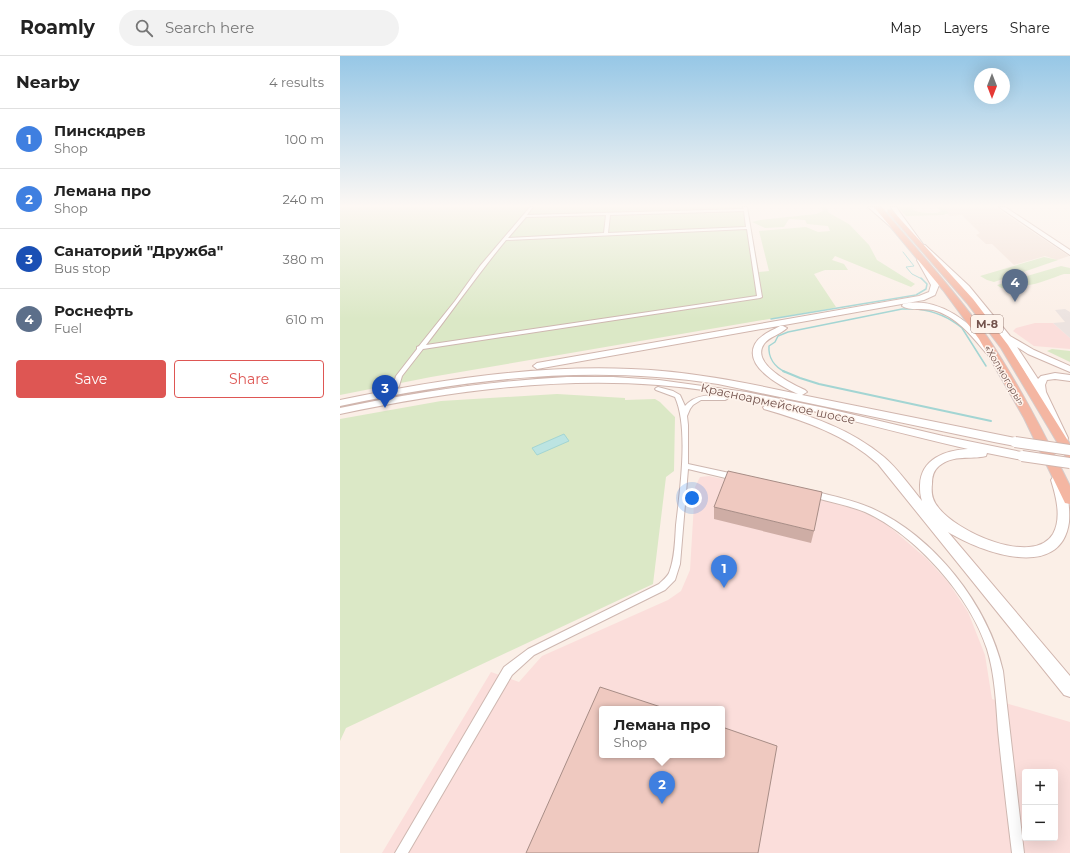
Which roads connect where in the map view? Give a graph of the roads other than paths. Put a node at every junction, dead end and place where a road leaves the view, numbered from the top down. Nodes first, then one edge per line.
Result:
1 (502, 244) edge
2 (751, 244) edge
3 (915, 244) edge
4 (917, 244) edge
5 (918, 244) edge
6 (1057, 244) edge
7 (920, 248) junction
8 (1070, 253) edge
9 (1001, 329) junction
10 (420, 348) junction
11 (998, 362) junction
12 (1070, 369) edge
13 (1070, 378) edge
14 (466, 383) junction
15 (658, 389) junction
16 (391, 392) junction
17 (1043, 394) junction
18 (725, 398) junction
19 (340, 403) edge
20 (768, 407) junction
21 (340, 411) edge
22 (877, 414) junction
23 (683, 418) junction
24 (984, 449) junction
25 (1070, 450) edge
26 (1070, 453) edge
27 (1020, 456) junction
28 (1050, 456) junction
29 (1070, 463) edge
30 (686, 466) junction
31 (739, 478) edge
32 (801, 492) edge
33 (1070, 499) edge
34 (1070, 688) edge
35 (401, 853) edge
36 (1018, 853) edge

1 - 10 street
2 - 10 street
3 - 7 highway, «Холмогоры» / М-8
4 - 7 highway, «Холмогоры» / М-8
5 - 7 street
6 - 8 main road
7 - 9 main road
7 - 11 highway, «Холмогоры» / М-8
7 - 14 main road
7 - 26 highway, «Холмогоры» / М-8
9 - 12 main road
9 - 17 main road
10 - 16 street
11 - 22 main road
11 - 28 highway, «Холмогоры» / М-8
13 - 17 main road
14 - 15 main road
14 - 16 main road, Красноармейское шоссе
14 - 21 main road, Красноармейское шоссе
14 - 22 main road, Красноармейское шоссе
14 - 24 main road, Красноармейское шоссе
15 - 18 main road
15 - 23 street
16 - 19 main road, Красноармейское шоссе
17 - 26 main road
18 - 20 main road
18 - 23 street
20 - 24 main road
20 - 34 main road
22 - 25 main road, Красноармейское шоссе, bridge
23 - 30 street
24 - 27 main road, Красноармейское шоссе
27 - 28 main road
27 - 29 main road, Красноармейское шоссе, bridge
28 - 33 highway, «Холмогоры» / М-8
30 - 31 street
30 - 35 street
32 - 36 street

